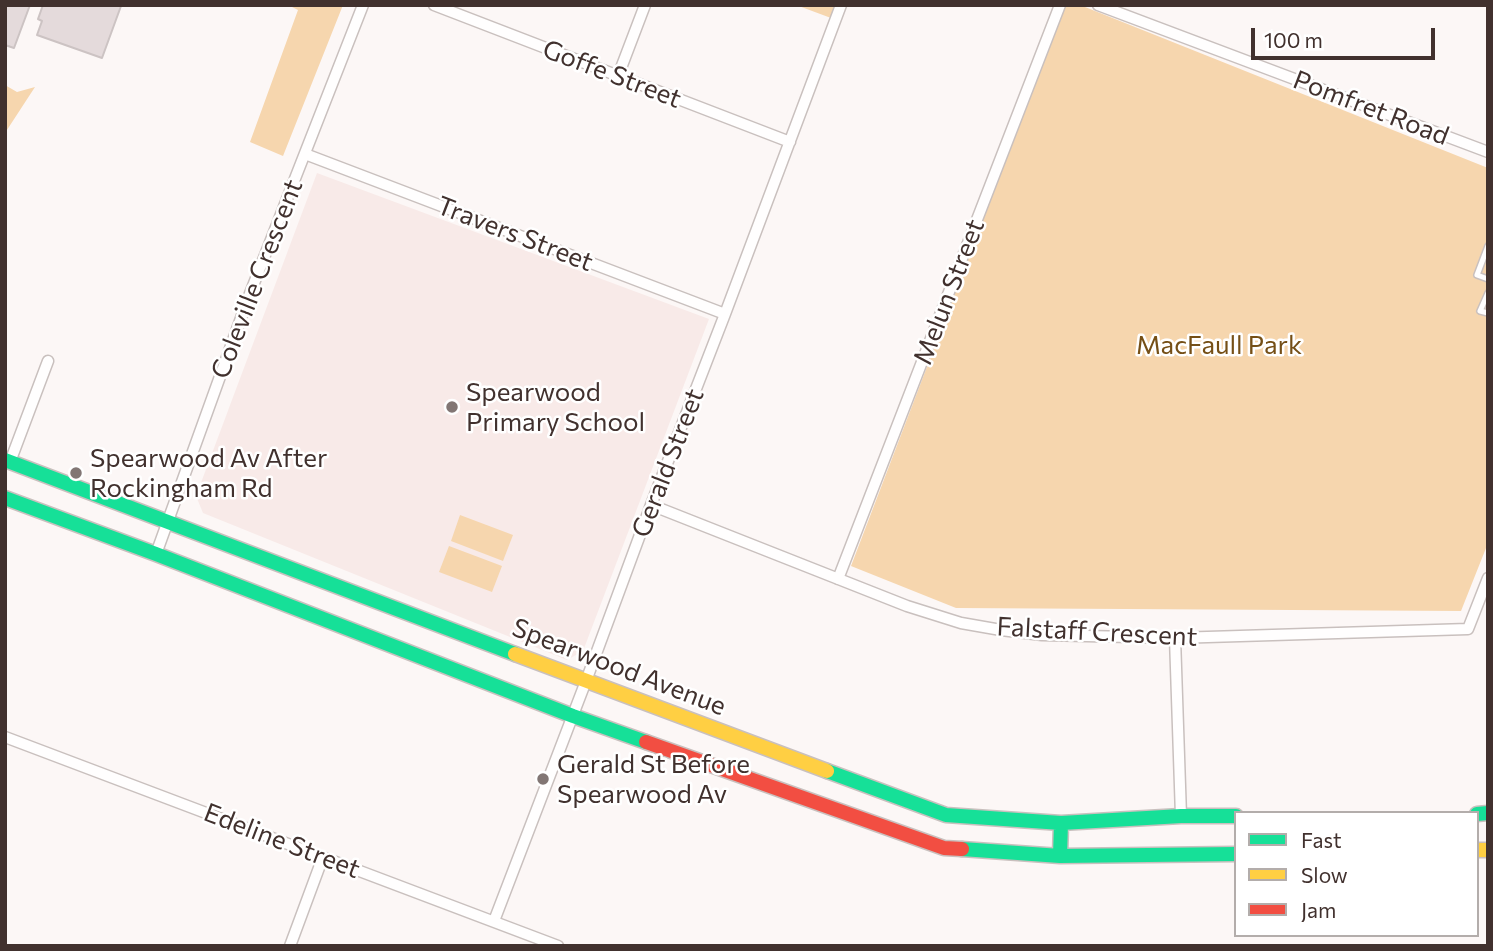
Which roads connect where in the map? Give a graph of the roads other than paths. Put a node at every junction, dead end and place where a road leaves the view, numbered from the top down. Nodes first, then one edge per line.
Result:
1 (363, 5) edge
2 (434, 5) edge
3 (645, 5) edge
4 (841, 5) edge
5 (1060, 5) edge
6 (1098, 5) edge
7 (618, 76) junction
8 (790, 142) junction
9 (1488, 152) edge
10 (305, 154) junction
11 (1488, 246) edge
12 (1488, 279) edge
13 (1488, 293) edge
14 (1488, 313) edge
15 (725, 314) junction
16 (48, 361) dead end
17 (8, 461) edge
18 (5, 498) edge
19 (651, 505) junction
20 (168, 522) junction
21 (156, 554) junction
22 (1488, 578) edge
23 (838, 579) junction
24 (1175, 638) junction
25 (586, 681) junction
26 (573, 716) junction
27 (5, 737) edge
28 (1181, 816) junction
29 (1234, 816) edge
30 (1061, 823) junction
31 (1234, 854) edge
32 (1060, 856) junction
33 (323, 857) junction
34 (494, 921) junction
35 (290, 946) edge
36 (558, 946) edge

1 - 10 street, Coleville Crescent
2 - 7 street, Goffe Street
3 - 7 street
4 - 8 street, Gerald Street
5 - 23 street, Melun Street
6 - 9 street, Pomfret Road
7 - 8 street, Goffe Street
8 - 15 street, Gerald Street
10 - 15 street, Travers Street
10 - 20 street, Coleville Crescent
11 - 12 lane
13 - 14 lane
15 - 19 street, Gerald Street
16 - 17 street
17 - 20 main road, Spearwood Avenue
18 - 21 main road
19 - 23 street, Falstaff Crescent
19 - 25 street, Gerald Street
20 - 21 street, Coleville Crescent
20 - 25 main road, Spearwood Avenue
21 - 26 main road
22 - 24 street, Falstaff Crescent
23 - 24 street, Falstaff Crescent
24 - 28 street
25 - 26 street, Gerald Street
25 - 30 main road, Spearwood Avenue
26 - 32 main road
26 - 34 street, Gerald Street
27 - 33 street, Edeline Street
28 - 29 main road, Spearwood Avenue
28 - 30 main road, Spearwood Avenue
30 - 32 main road
31 - 32 main road
33 - 34 street, Edeline Street
33 - 35 street
34 - 36 street, Edeline Street

